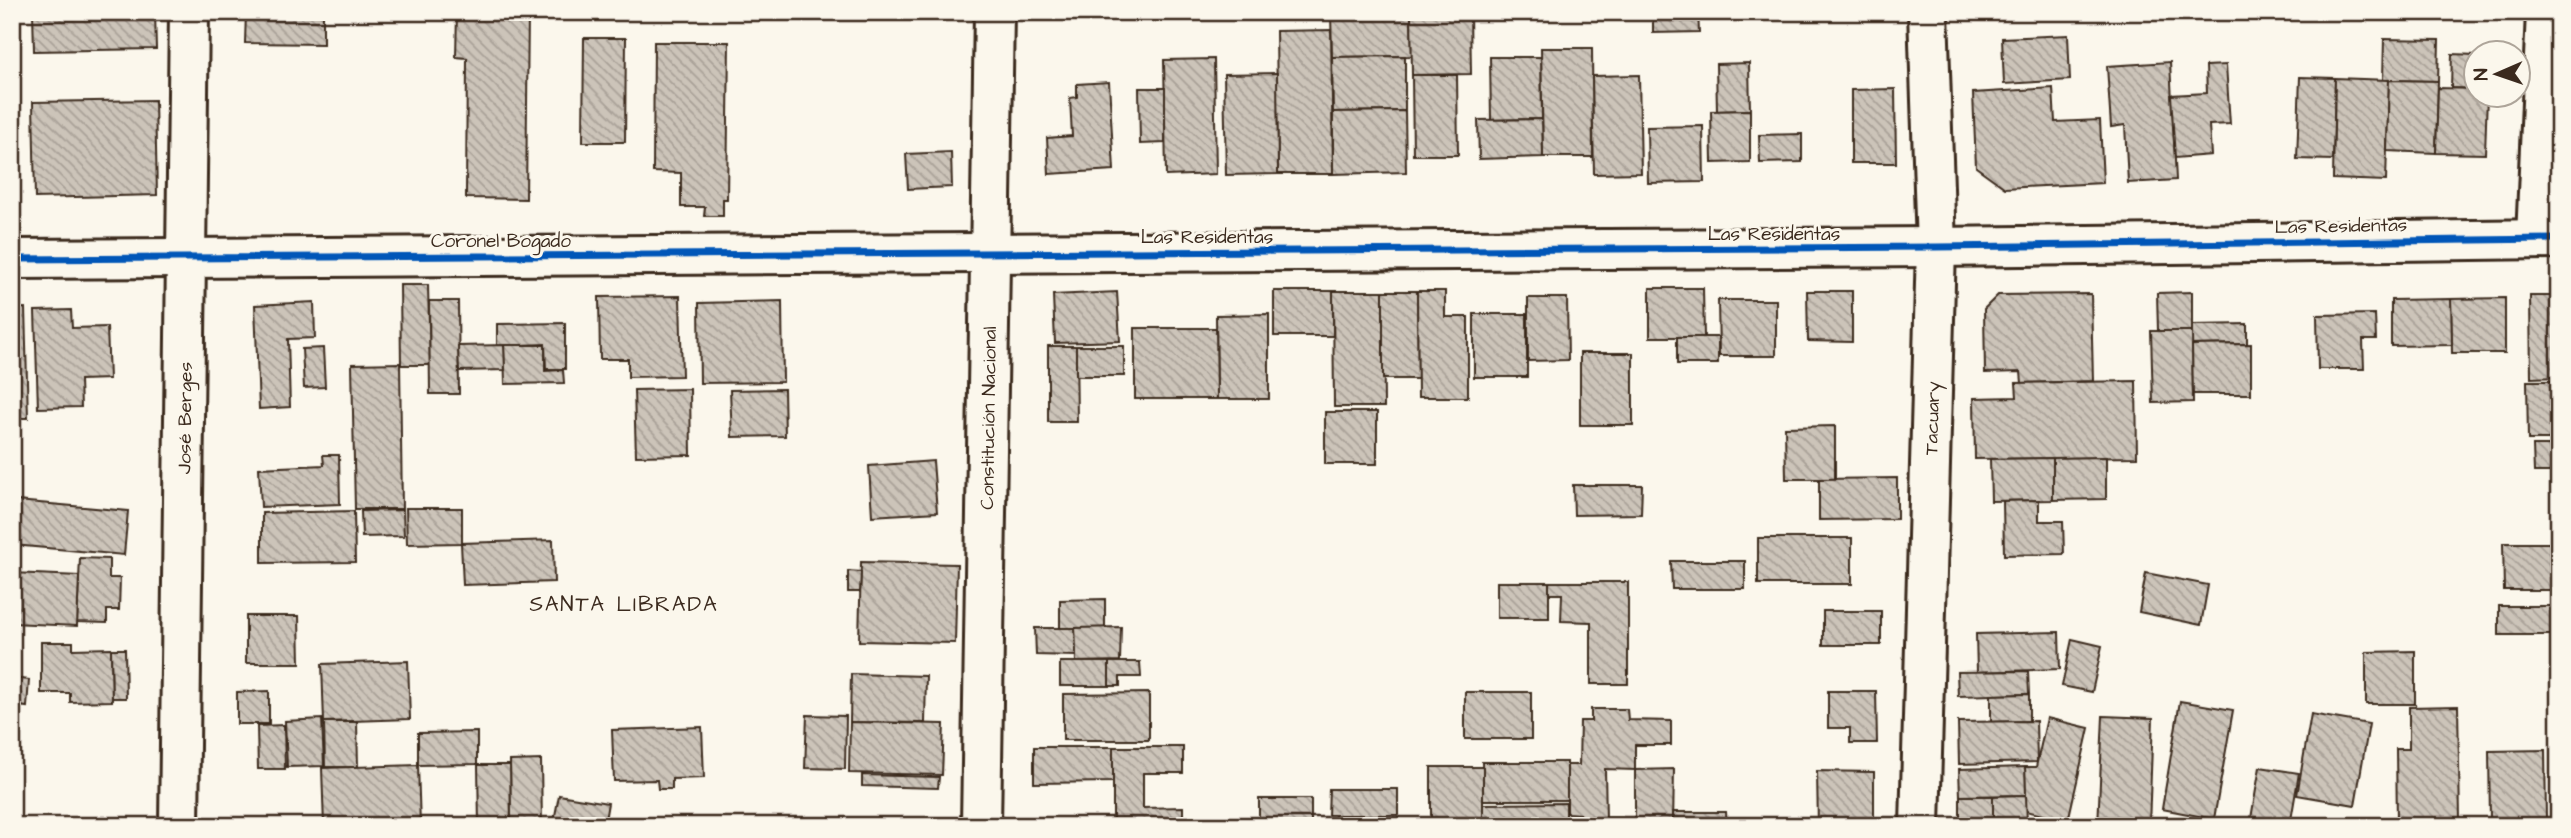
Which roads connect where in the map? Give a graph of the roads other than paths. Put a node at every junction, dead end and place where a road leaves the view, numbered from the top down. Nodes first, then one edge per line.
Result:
1 (188, 12) edge
2 (994, 12) edge
3 (1928, 12) edge
4 (2546, 12) edge
5 (2547, 239) edge
6 (1936, 247) junction
7 (990, 253) junction
8 (186, 258) junction
9 (12, 259) edge
10 (179, 826) edge
11 (981, 826) edge
12 (1920, 826) edge

1 - 8 street, José Berges
2 - 7 street, Constitución Nacional
3 - 6 street, Tacuary
4 - 5 street
5 - 6 street, Las Residentas
6 - 7 street, Las Residentas
6 - 12 street, Tacuary
7 - 8 street, Coronel Bogado
7 - 11 street, Constitución Nacional
8 - 9 street, Coronel Bogado
8 - 10 street, José Berges

